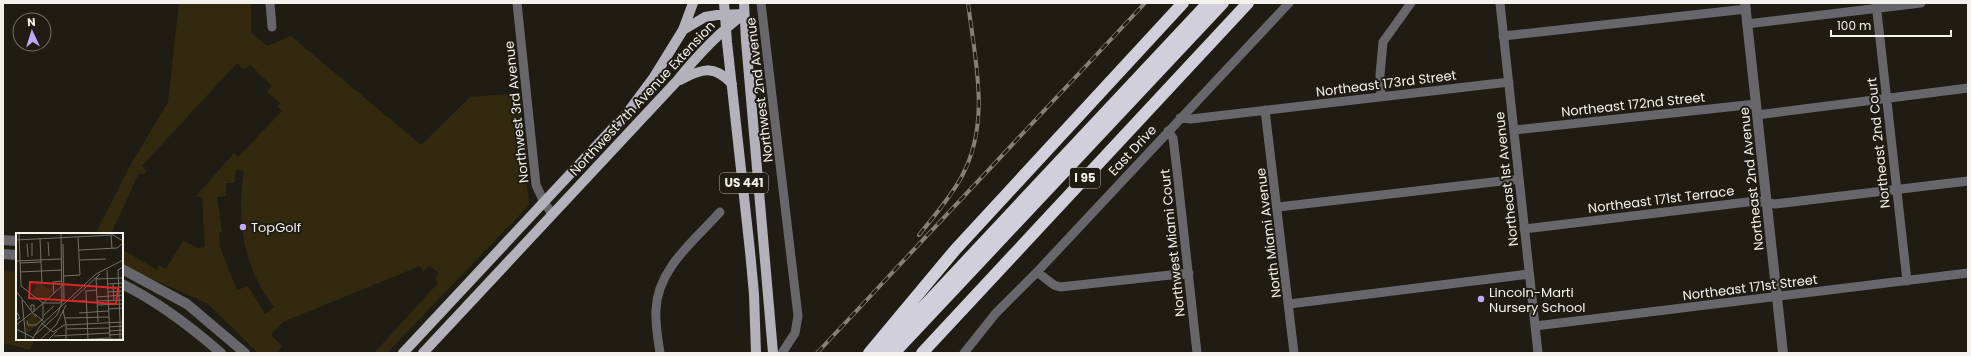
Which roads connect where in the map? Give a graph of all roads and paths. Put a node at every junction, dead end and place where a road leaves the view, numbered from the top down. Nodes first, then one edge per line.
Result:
1 (270, 3) edge
2 (517, 3) edge
3 (693, 3) edge
4 (724, 3) edge
5 (744, 3) edge
6 (761, 3) edge
7 (1183, 3) edge
8 (1208, 3) edge
9 (1223, 3) edge
10 (1248, 3) edge
11 (1289, 3) edge
12 (1411, 3) edge
13 (1500, 3) edge
14 (1921, 3) edge
15 (1745, 6) edge
16 (1876, 6) edge
17 (725, 14) junction
18 (744, 14) junction
19 (1747, 24) junction
20 (272, 27) dead end
21 (726, 27) junction
22 (683, 30) junction
23 (1503, 36) junction
24 (676, 82) junction
25 (1509, 82) junction
26 (732, 84) junction
27 (1968, 88) edge
28 (1381, 97) junction
29 (1886, 98) junction
30 (1756, 104) junction
31 (1266, 110) junction
32 (1757, 115) junction
33 (1180, 118) junction
34 (1514, 130) junction
35 (1168, 131) junction
36 (1519, 179) junction
37 (1968, 181) edge
38 (1896, 189) junction
39 (544, 202) junction
40 (1766, 203) junction
41 (1278, 207) junction
42 (720, 212) dead end
43 (552, 214) junction
44 (1524, 229) junction
45 (3, 240) edge
46 (16, 241) edge
47 (984, 249) junction
48 (3, 254) edge
49 (16, 255) edge
50 (123, 270) edge
51 (1037, 272) junction
52 (1189, 273) junction
53 (1968, 273) edge
54 (1529, 274) junction
55 (1907, 281) junction
56 (123, 285) edge
57 (1776, 296) junction
58 (1289, 304) junction
59 (1535, 326) junction
60 (874, 350) edge
61 (221, 353) edge
62 (245, 353) edge
63 (403, 353) edge
64 (423, 353) edge
65 (660, 353) edge
66 (756, 353) edge
67 (773, 353) edge
68 (782, 353) edge
69 (861, 353) edge
70 (894, 353) edge
71 (922, 353) edge
72 (964, 353) edge
73 (1197, 353) edge
74 (1294, 353) edge
75 (1538, 353) edge
76 (1783, 353) edge

1 - 20 street
2 - 39 street, Northwest 3rd Avenue
3 - 22 main road
4 - 17 main road, Northwest 2nd Avenue / US 441
5 - 18 main road, Northwest 2nd Avenue / US 441
6 - 68 street, Northwest 2nd Avenue
7 - 60 highway
8 - 47 highway
9 - 47 highway
10 - 71 highway, I 95
11 - 33 street, East Drive
12 - 28 street
13 - 23 street, Northeast 1st Avenue
14 - 16 street
15 - 19 street, Northeast 2nd Avenue
15 - 23 street
16 - 19 street
16 - 29 street, Northeast 2nd Court
17 - 18 main road, Northwest 7th Avenue Extension
17 - 21 main road, Northwest 2nd Avenue / US 441
17 - 22 main road, Northwest 7th Avenue Extension
18 - 21 main road, Northwest 7th Avenue Extension
18 - 67 main road, US 441
19 - 30 street, Northeast 2nd Avenue
21 - 24 main road, Northwest 7th Avenue Extension
21 - 26 main road, US 441
22 - 39 main road, Northwest 7th Avenue Extension
23 - 25 street, Northeast 1st Avenue
24 - 26 main road
24 - 43 main road, Northwest 7th Avenue Extension
25 - 28 street, Northeast 173rd Street
25 - 34 street, Northeast 1st Avenue
26 - 66 main road, US 441
27 - 29 street
28 - 31 street, Northeast 173rd Street
29 - 32 street
29 - 38 street, Northeast 2nd Court
30 - 32 street, Northeast 2nd Avenue
30 - 34 street, Northeast 172nd Street
31 - 33 street, Northeast 173rd Street
31 - 41 street, North Miami Avenue
32 - 40 street, Northeast 2nd Avenue
33 - 35 street, East Drive
34 - 36 street, Northeast 1st Avenue
35 - 51 street, East Drive
35 - 52 street, Northwest Miami Court
36 - 41 street
36 - 44 street, Northeast 1st Avenue
37 - 38 street, Northeast 171st Terrace
38 - 40 street, Northeast 171st Terrace
38 - 55 street, Northeast 2nd Court
39 - 43 street, Northwest 3rd Avenue
39 - 63 main road, Northwest 7th Avenue Extension
40 - 44 street, Northeast 171st Terrace
40 - 57 street, Northeast 2nd Avenue
41 - 58 street, North Miami Avenue
42 - 65 street
43 - 64 main road, Northwest 7th Avenue Extension
44 - 54 street, Northeast 1st Avenue
45 - 46 street
47 - 60 highway
47 - 70 highway
48 - 49 street
50 - 62 street
51 - 52 street
51 - 72 street, East Drive
52 - 73 street, Northwest Miami Court
53 - 55 street, Northeast 171st Street
54 - 58 street
54 - 59 street, Northeast 1st Avenue
55 - 57 street, Northeast 171st Street
56 - 61 street
57 - 59 street, Northeast 171st Street
57 - 76 street, Northeast 2nd Avenue
58 - 74 street, North Miami Avenue
59 - 75 street, Northeast 1st Avenue
60 - 69 highway

